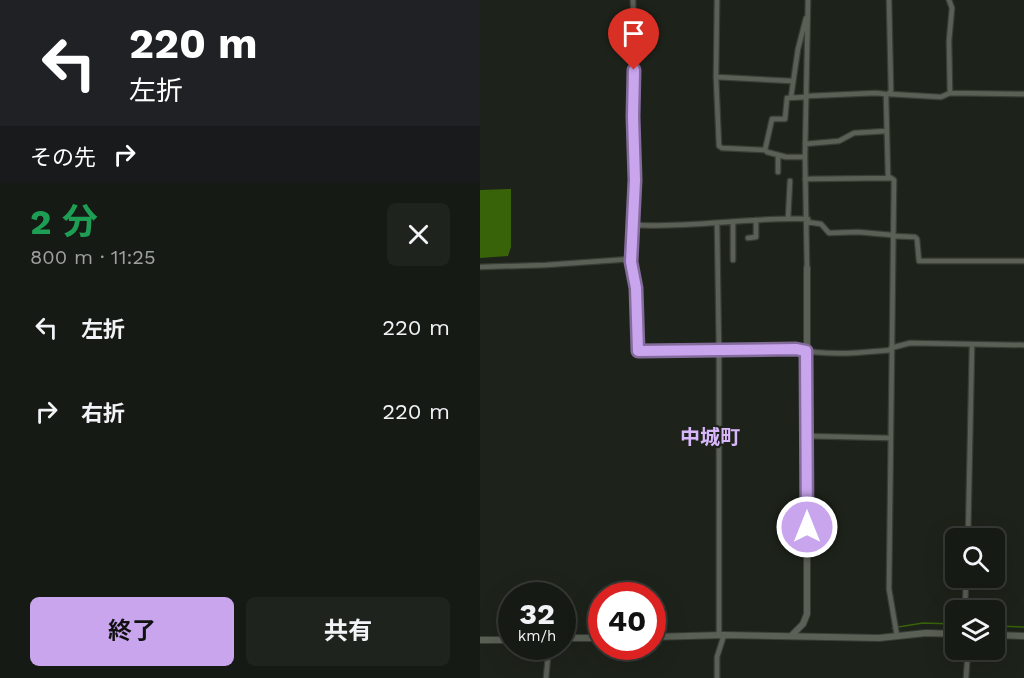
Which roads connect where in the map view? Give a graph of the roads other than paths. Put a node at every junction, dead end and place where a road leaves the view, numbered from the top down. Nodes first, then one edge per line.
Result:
1 (633, 0) edge
2 (717, 0) edge
3 (808, 0) edge
4 (889, 0) edge
5 (949, 0) edge
6 (808, 16) junction
7 (716, 77) junction
8 (792, 81) junction
9 (950, 93) junction
10 (1024, 94) edge
11 (888, 95) junction
12 (808, 96) junction
13 (791, 97) junction
14 (887, 131) junction
15 (805, 144) junction
16 (765, 150) junction
17 (778, 155) junction
18 (805, 157) junction
19 (778, 172) dead end
20 (891, 178) junction
21 (805, 179) junction
22 (790, 181) dead end
23 (788, 219) junction
24 (756, 220) junction
25 (807, 220) junction
26 (733, 222) junction
27 (717, 223) junction
28 (633, 225) junction
29 (892, 235) junction
30 (748, 238) dead end
31 (631, 259) junction
32 (733, 260) dead end
33 (1024, 261) edge
34 (480, 267) edge
35 (807, 268) joint
36 (972, 345) junction
37 (1024, 345) edge
38 (891, 349) junction
39 (719, 351) junction
40 (806, 351) junction
41 (806, 436) junction
42 (890, 438) junction
43 (968, 528) edge
44 (945, 634) edge
45 (722, 635) junction
46 (1005, 635) edge
47 (791, 636) junction
48 (897, 636) junction
49 (1024, 636) edge
50 (666, 637) edge
51 (480, 640) edge
52 (498, 640) edge
53 (548, 660) edge
54 (967, 660) edge
55 (546, 678) edge
56 (717, 678) edge
57 (966, 678) edge

1 - 28 street
2 - 7 street
3 - 6 street
4 - 11 street
5 - 9 street
6 - 8 street
6 - 12 street
7 - 8 street
7 - 16 street
8 - 13 street
9 - 10 street
9 - 11 street
11 - 12 street
11 - 14 street
12 - 13 street
12 - 15 street
13 - 16 street
14 - 15 street
14 - 20 street
15 - 18 street
16 - 17 street
17 - 18 street
17 - 19 street
18 - 21 street
20 - 21 street
20 - 29 street
21 - 25 street
22 - 23 street
23 - 24 street
23 - 25 street
24 - 26 street
24 - 30 street
25 - 29 street
25 - 35 street
26 - 27 street
26 - 32 street
27 - 28 street
27 - 39 street
28 - 31 street
29 - 33 street
29 - 38 street
31 - 34 street
31 - 39 street
35 - 40 street
36 - 37 street
36 - 38 street
36 - 43 street
38 - 40 street
38 - 42 street
39 - 40 street
39 - 45 street
40 - 41 street
41 - 42 street
41 - 47 street
42 - 48 street
44 - 48 street
45 - 47 street
45 - 50 street
45 - 56 street
46 - 49 street
47 - 48 street
51 - 52 street
53 - 55 street
54 - 57 street

